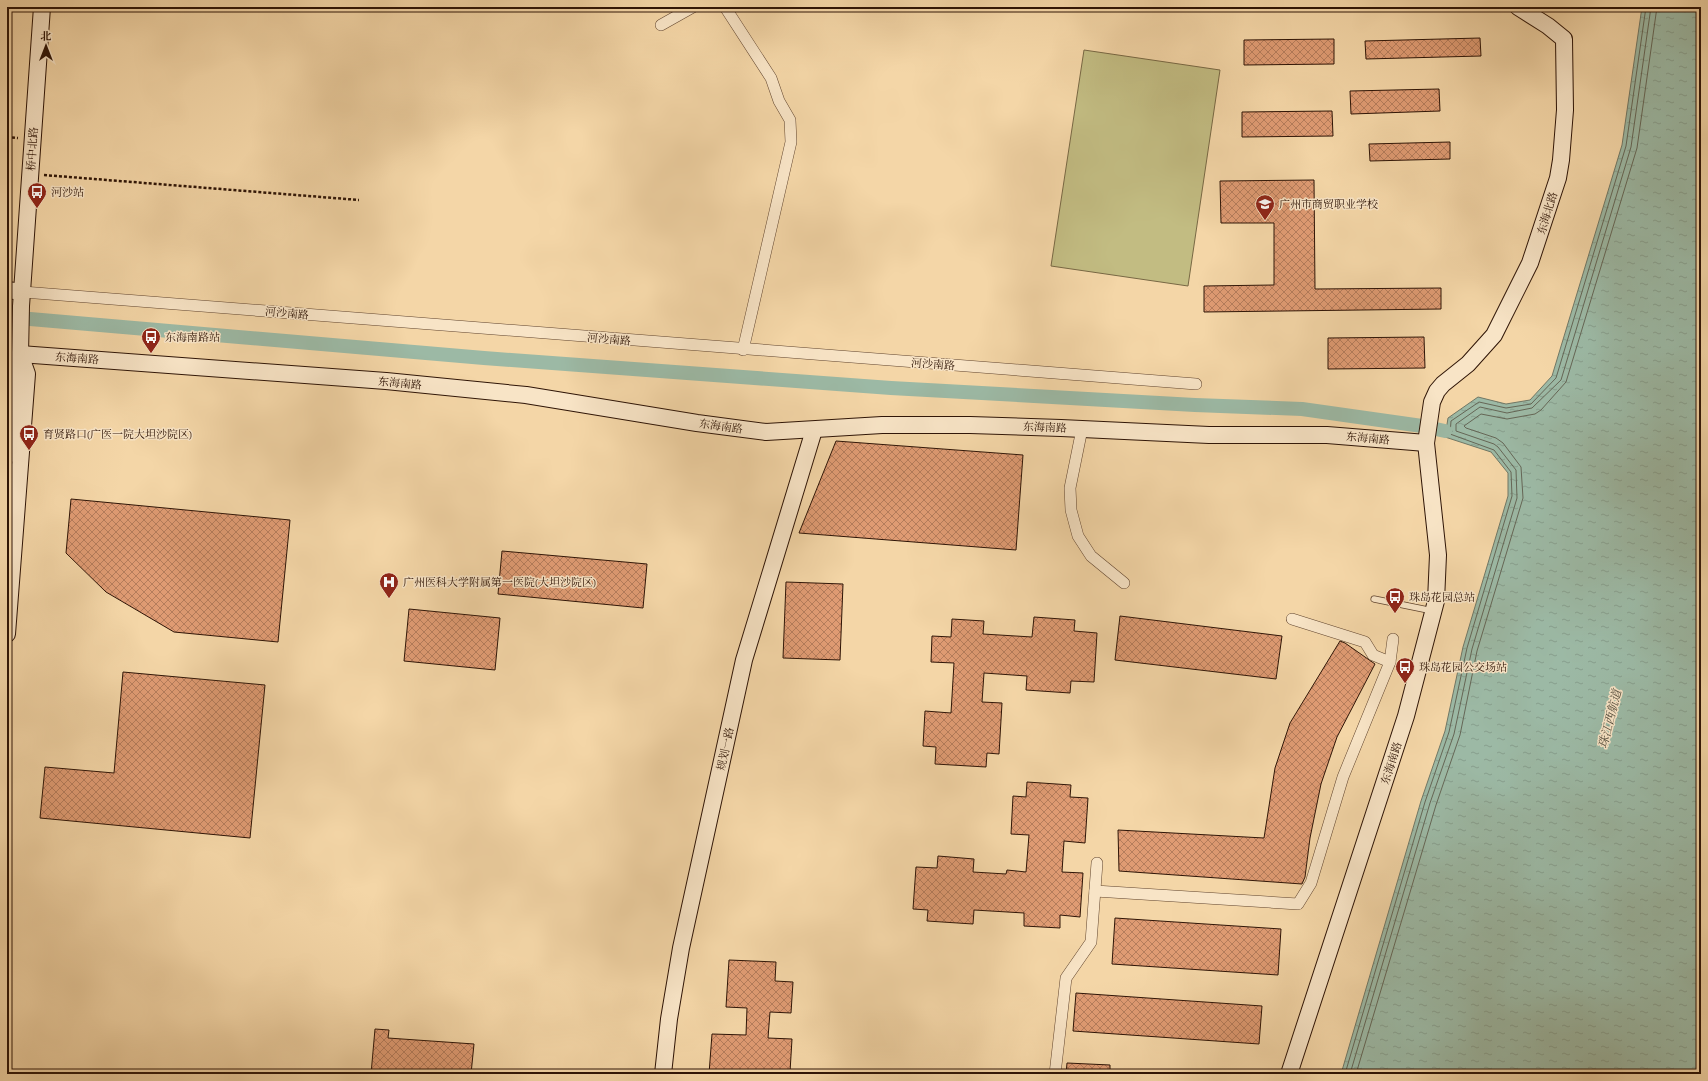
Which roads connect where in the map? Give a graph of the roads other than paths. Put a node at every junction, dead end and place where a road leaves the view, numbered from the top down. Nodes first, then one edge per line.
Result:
1 (42, 7) edge
2 (693, 7) edge
3 (725, 7) edge
4 (1518, 7) edge
5 (661, 25) dead end
6 (17, 296) edge
7 (743, 350) junction
8 (20, 351) junction
9 (1196, 384) dead end
10 (1431, 408) joint
11 (1082, 429) junction
12 (814, 430) junction
13 (1426, 437) junction
14 (7, 456) edge
15 (1124, 583) dead end
16 (1374, 599) dead end
17 (1433, 611) junction
18 (1292, 619) dead end
19 (7, 634) edge
20 (1393, 639) dead end
21 (1390, 662) junction
22 (1097, 863) dead end
23 (1095, 891) junction
24 (663, 1074) edge
25 (1055, 1074) edge
26 (1289, 1074) edge

1 - 6 street, 桥中北路
2 - 5 street
3 - 7 street
4 - 10 street, 东海北路
6 - 7 street, 河沙南路
6 - 8 street, 桥中北路
7 - 9 street, 河沙南路
8 - 12 street, 东海南路
8 - 14 street
8 - 19 street
10 - 13 street, 东海南路
11 - 12 street, 东海南路
11 - 13 street, 东海南路
11 - 15 street
12 - 24 street, 规划一路
13 - 17 street, 东海南路
16 - 17 lane
17 - 26 street, 东海南路
18 - 21 street
20 - 21 street
21 - 23 street
22 - 23 street
23 - 25 street

